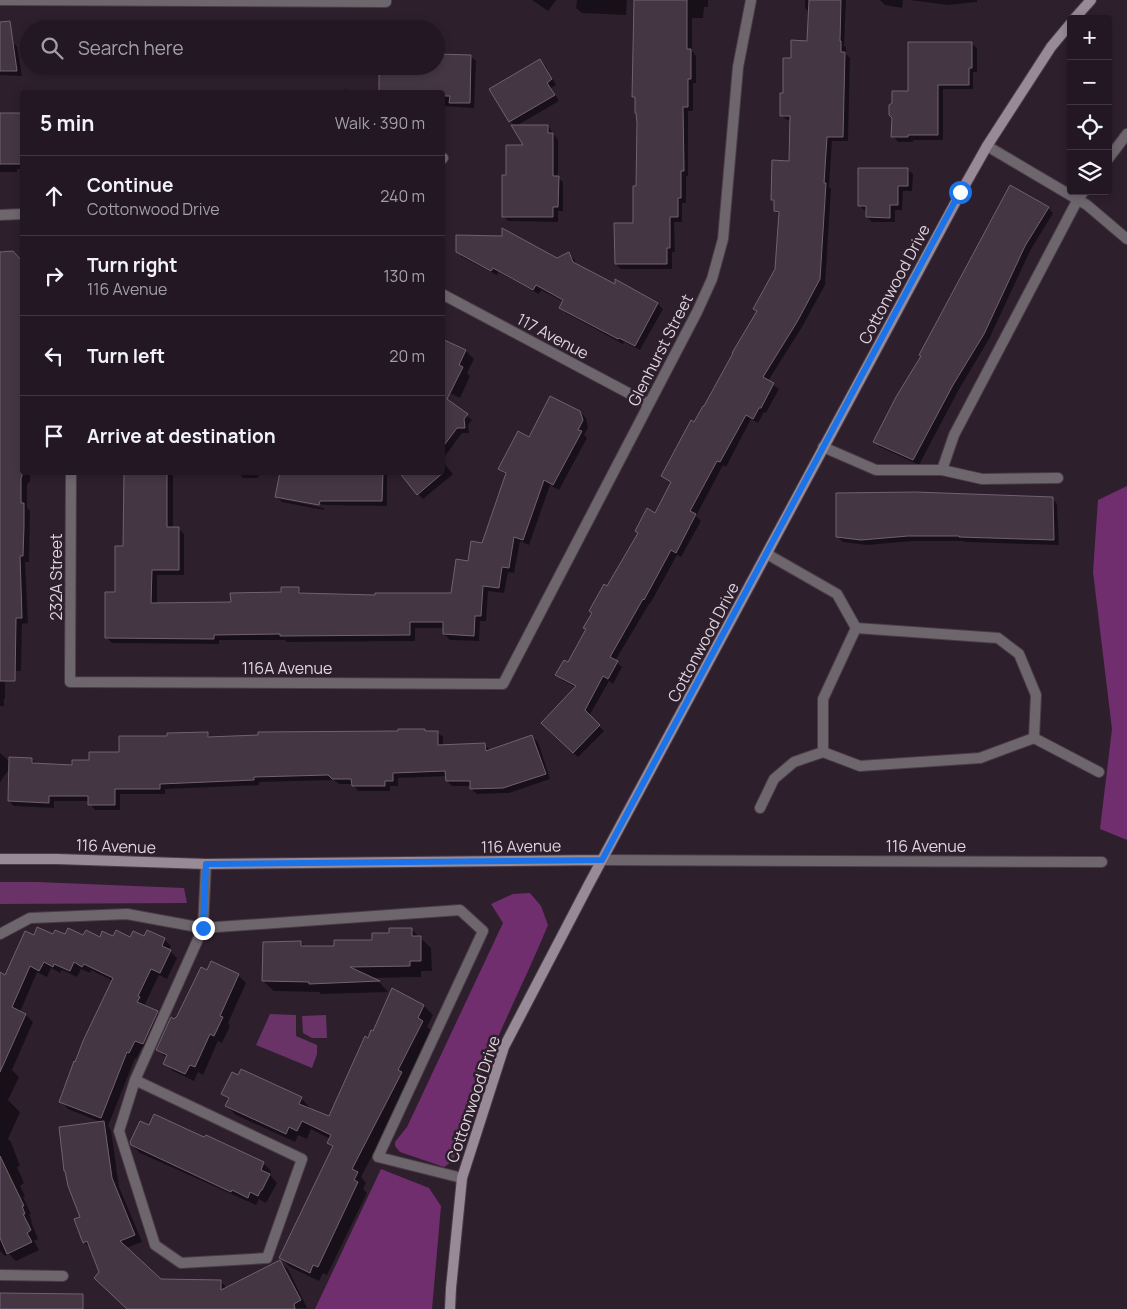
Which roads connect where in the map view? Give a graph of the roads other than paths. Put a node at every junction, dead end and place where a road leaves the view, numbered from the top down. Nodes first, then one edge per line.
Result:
1 (0, 0) edge
2 (8, 0) edge
3 (386, 0) edge
4 (751, 0) edge
5 (1091, 0) edge
6 (169, 1) edge
7 (1078, 15) edge
8 (1067, 28) edge
9 (1127, 134) edge
10 (987, 146) junction
11 (1112, 155) edge
12 (1067, 188) edge
13 (1081, 195) edge
14 (20, 214) edge
15 (0, 215) edge
16 (1127, 239) edge
17 (445, 296) edge
18 (649, 404) junction
19 (823, 447) junction
20 (942, 470) junction
21 (71, 475) edge
22 (1058, 478) dead end
23 (767, 554) junction
24 (856, 628) junction
25 (70, 682) joint
26 (503, 684) joint
27 (1034, 738) junction
28 (823, 752) junction
29 (1099, 772) dead end
30 (760, 808) dead end
31 (0, 859) edge
32 (602, 860) junction
33 (1102, 862) dead end
34 (206, 864) junction
35 (203, 928) junction
36 (0, 934) edge
37 (135, 1080) junction
38 (462, 1178) junction
39 (0, 1275) edge
40 (62, 1276) dead end
41 (450, 1309) edge

1 - 2 street
2 - 6 street
3 - 6 street
4 - 18 street, Glenhurst Street
5 - 7 street
8 - 10 street, Cottonwood Drive
9 - 11 street
10 - 12 street
10 - 19 street, Cottonwood Drive
13 - 16 street
13 - 20 street
14 - 15 street
17 - 18 street, 117 Avenue
18 - 26 street, Glenhurst Street
19 - 20 street
19 - 23 street, Cottonwood Drive
20 - 22 street
21 - 25 street, 232A Street
23 - 24 street
23 - 32 street, Cottonwood Drive
24 - 27 street
24 - 28 street
25 - 26 street, 116A Avenue
27 - 28 street
27 - 29 street
28 - 30 street
31 - 34 street, 116 Avenue
32 - 33 street, 116 Avenue
32 - 34 street, 116 Avenue
32 - 38 street, Cottonwood Drive
34 - 35 street
35 - 36 street
35 - 37 street
35 - 38 street
37 - 37 street
38 - 41 street, Cottonwood Drive
39 - 40 street

